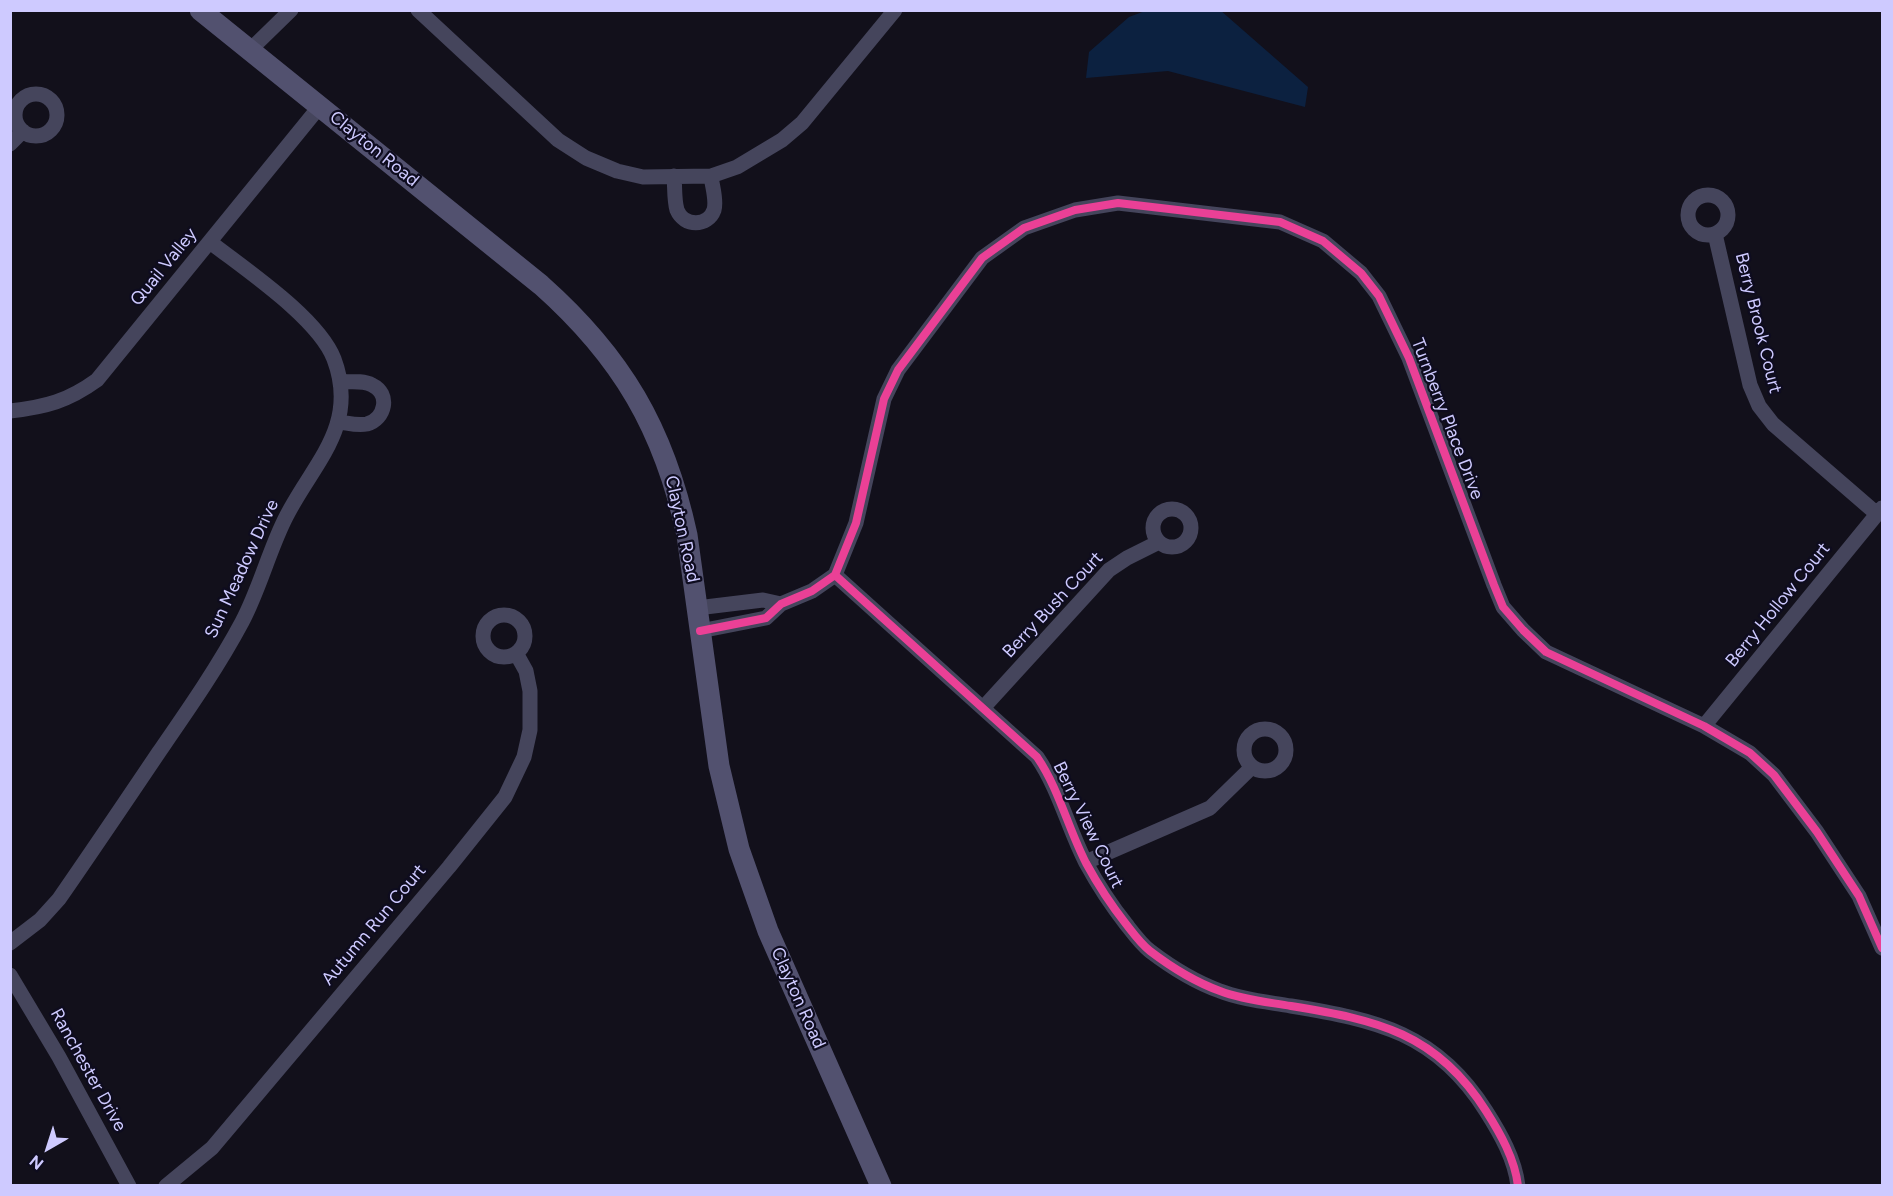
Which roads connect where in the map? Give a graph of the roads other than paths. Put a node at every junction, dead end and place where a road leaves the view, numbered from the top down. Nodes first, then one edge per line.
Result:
1 (200, 10) edge
2 (291, 10) edge
3 (418, 10) edge
4 (895, 10) edge
5 (250, 50) junction
6 (320, 106) junction
7 (23, 131) dead end
8 (10, 144) edge
9 (674, 176) junction
10 (711, 176) junction
11 (1715, 234) dead end
12 (210, 242) junction
13 (340, 382) junction
14 (10, 411) edge
15 (339, 422) junction
16 (1880, 511) edge
17 (1159, 542) dead end
18 (835, 575) junction
19 (781, 604) junction
20 (697, 608) junction
21 (700, 631) junction
22 (516, 653) dead end
23 (984, 708) junction
24 (1704, 726) junction
25 (1252, 766) dead end
26 (1086, 862) junction
27 (10, 943) edge
28 (1882, 948) edge
29 (10, 975) edge
30 (129, 1185) edge
31 (166, 1185) edge
32 (881, 1185) edge
33 (1518, 1185) edge

1 - 5 main road, Clayton Road
2 - 5 street
3 - 9 street
4 - 10 street
5 - 6 main road, Clayton Road
6 - 12 street, Quail Valley
6 - 20 main road, Clayton Road
7 - 8 street
9 - 10 street
9 - 10 street
11 - 16 street, Berry Brook Court
12 - 13 street, Sun Meadow Drive
12 - 14 street, Quail Valley
13 - 15 street, Sun Meadow Drive
13 - 15 street
15 - 27 street, Sun Meadow Drive
16 - 24 street, Berry Hollow Court
17 - 23 street, Berry Bush Court
18 - 19 street
18 - 23 street, Berry View Court
18 - 24 street, Turnberry Place Drive
19 - 20 street
19 - 21 street
20 - 21 main road, Clayton Road
21 - 32 main road, Clayton Road
22 - 31 street, Autumn Run Court
23 - 26 street, Berry View Court
24 - 28 street, Turnberry Place Drive
25 - 26 street
26 - 33 street, Berry View Court
29 - 30 street, Ranchester Drive

